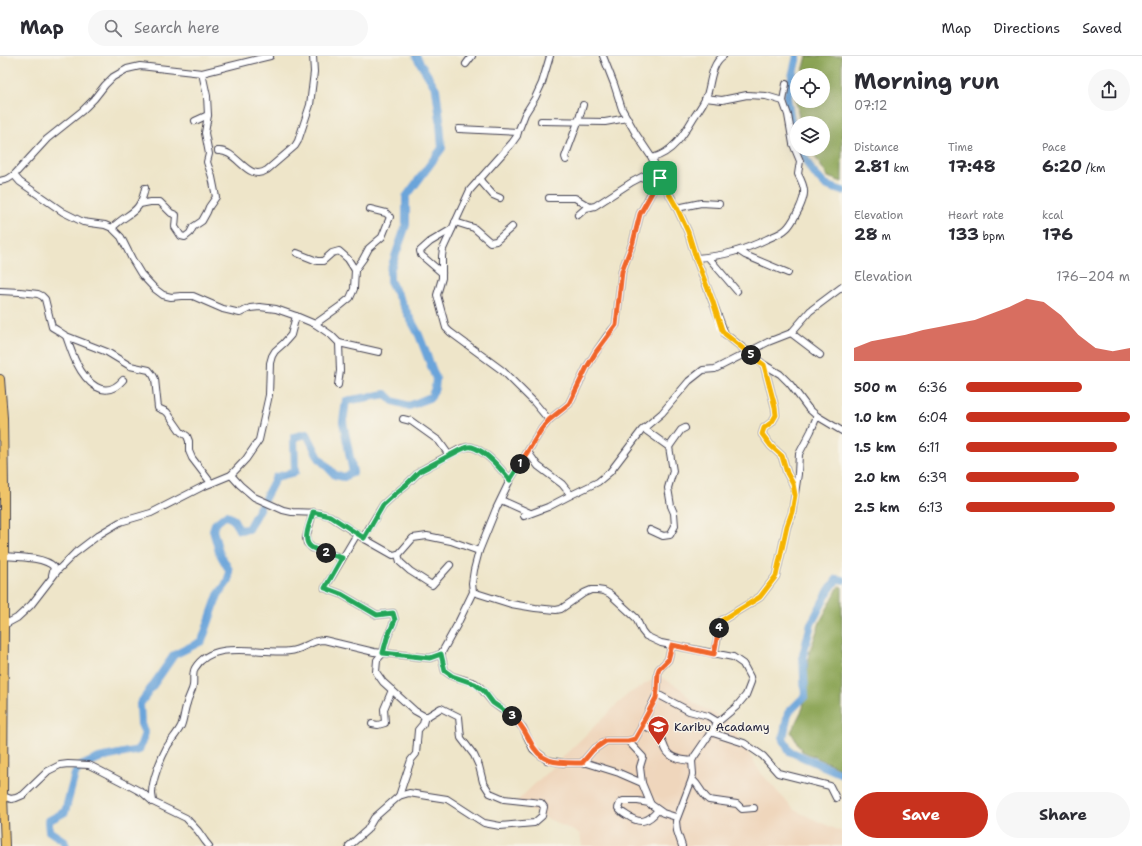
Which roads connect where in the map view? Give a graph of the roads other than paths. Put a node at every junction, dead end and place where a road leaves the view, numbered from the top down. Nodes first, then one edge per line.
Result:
1 (270, 56) edge
2 (313, 56) edge
3 (472, 56) edge
4 (550, 56) edge
5 (603, 56) edge
6 (723, 56) edge
7 (466, 64) dead end
8 (202, 73) junction
9 (786, 84) dead end
10 (705, 98) junction
11 (783, 101) junction
12 (583, 105) dead end
13 (208, 115) junction
14 (627, 118) junction
15 (195, 121) dead end
16 (541, 121) dead end
17 (578, 122) junction
18 (459, 129) dead end
19 (518, 132) junction
20 (218, 151) dead end
21 (652, 158) junction
22 (566, 160) dead end
23 (657, 169) junction
24 (14, 175) junction
25 (660, 178) junction
26 (479, 179) junction
27 (0, 181) edge
28 (144, 188) dead end
29 (500, 198) dead end
30 (549, 198) dead end
31 (140, 204) junction
32 (719, 204) dead end
33 (590, 207) junction
34 (677, 208) junction
35 (370, 209) dead end
36 (578, 215) dead end
37 (455, 222) junction
38 (512, 226) dead end
39 (112, 228) junction
40 (452, 229) junction
41 (739, 251) junction
42 (297, 253) dead end
43 (708, 257) junction
44 (696, 258) junction
45 (355, 270) junction
46 (442, 273) junction
47 (788, 273) dead end
48 (842, 287) edge
49 (0, 291) edge
50 (737, 291) dead end
51 (296, 316) junction
52 (314, 324) junction
53 (791, 333) junction
54 (66, 336) junction
55 (339, 343) junction
56 (379, 352) dead end
57 (747, 352) junction
58 (820, 355) dead end
59 (764, 365) junction
60 (0, 379) edge
61 (123, 380) dead end
62 (338, 385) dead end
63 (817, 416) junction
64 (403, 419) dead end
65 (549, 420) junction
66 (685, 428) dead end
67 (644, 429) junction
68 (842, 431) edge
69 (669, 447) junction
70 (528, 452) junction
71 (449, 455) junction
72 (231, 475) junction
73 (510, 480) junction
74 (211, 483) junction
75 (570, 495) junction
76 (795, 495) junction
77 (501, 500) junction
78 (313, 512) junction
79 (2, 521) edge
80 (650, 530) dead end
81 (357, 534) junction
82 (364, 538) junction
83 (479, 551) junction
84 (398, 554) junction
85 (4, 556) junction
86 (342, 558) junction
87 (450, 565) dead end
88 (49, 580) junction
89 (473, 592) junction
90 (4, 626) junction
91 (672, 645) junction
92 (2, 652) edge
93 (383, 653) junction
94 (441, 654) junction
95 (714, 654) junction
96 (392, 690) junction
97 (657, 694) junction
98 (426, 716) junction
99 (718, 722) junction
100 (372, 724) dead end
101 (643, 725) junction
102 (710, 732) junction
103 (628, 741) junction
104 (692, 761) junction
105 (582, 763) junction
106 (692, 780) junction
107 (642, 783) junction
108 (2, 796) junction
109 (399, 796) junction
110 (836, 798) dead end
111 (153, 802) junction
112 (651, 805) junction
113 (754, 808) dead end
114 (658, 810) junction
115 (676, 817) junction
116 (2, 820) edge
117 (5, 846) edge
118 (209, 846) edge
119 (349, 846) edge
120 (682, 846) edge

1 - 8 street
2 - 20 street
3 - 7 street
4 - 19 street
5 - 14 street
6 - 10 street
8 - 13 street
8 - 24 street
9 - 11 street
10 - 11 street
10 - 21 street
11 - 41 street
12 - 17 street
13 - 15 street
13 - 31 street
14 - 17 street
14 - 21 street
16 - 17 street
17 - 22 street
18 - 19 street
19 - 26 street
21 - 23 street
23 - 25 street
23 - 33 street
24 - 27 street
24 - 39 street
25 - 34 street
25 - 65 street
26 - 29 street
26 - 37 street
28 - 31 street
30 - 33 street
31 - 39 street
32 - 34 street
33 - 36 street
34 - 44 street
35 - 45 street
37 - 38 street
37 - 40 street
39 - 51 street
40 - 46 street
40 - 46 street
41 - 43 street
41 - 47 street
42 - 45 street
43 - 44 street
43 - 50 street
44 - 57 street
45 - 52 street
46 - 65 street
48 - 53 street
49 - 54 street
51 - 52 street
51 - 72 street
52 - 55 street
53 - 57 street
53 - 58 street
54 - 61 street
54 - 74 street
55 - 56 street
55 - 62 street
57 - 59 street
57 - 67 street
59 - 63 street
59 - 76 street
60 - 79 main road
63 - 68 street
63 - 76 street
64 - 71 street
65 - 70 street
66 - 69 street
67 - 69 street
67 - 75 street
69 - 80 street
70 - 73 street
70 - 75 street
71 - 73 street
71 - 82 street
72 - 74 street
72 - 78 street
73 - 77 street
74 - 88 street
75 - 77 street
76 - 95 street
77 - 83 street
78 - 81 street
78 - 86 street
79 - 85 main road
81 - 82 street
81 - 86 street
82 - 84 street
83 - 84 street
83 - 89 street
84 - 87 street
85 - 88 street
85 - 90 main road
86 - 93 street
88 - 90 street
89 - 91 street
89 - 94 street
90 - 92 main road
91 - 95 street
91 - 97 street
92 - 108 main road
93 - 94 street
93 - 96 street
93 - 111 street
94 - 105 street
95 - 99 street
96 - 98 street
96 - 100 street
97 - 99 street
97 - 101 street
98 - 109 street
98 - 109 street
99 - 102 street
101 - 103 street
101 - 104 street
102 - 104 street
102 - 110 street
103 - 105 street
103 - 107 street
104 - 106 street
105 - 107 street
106 - 113 street
106 - 115 street
107 - 112 street
108 - 111 street
108 - 116 main road
109 - 119 street
111 - 118 street
112 - 114 street
112 - 114 street
114 - 115 street
115 - 120 street
116 - 117 main road

